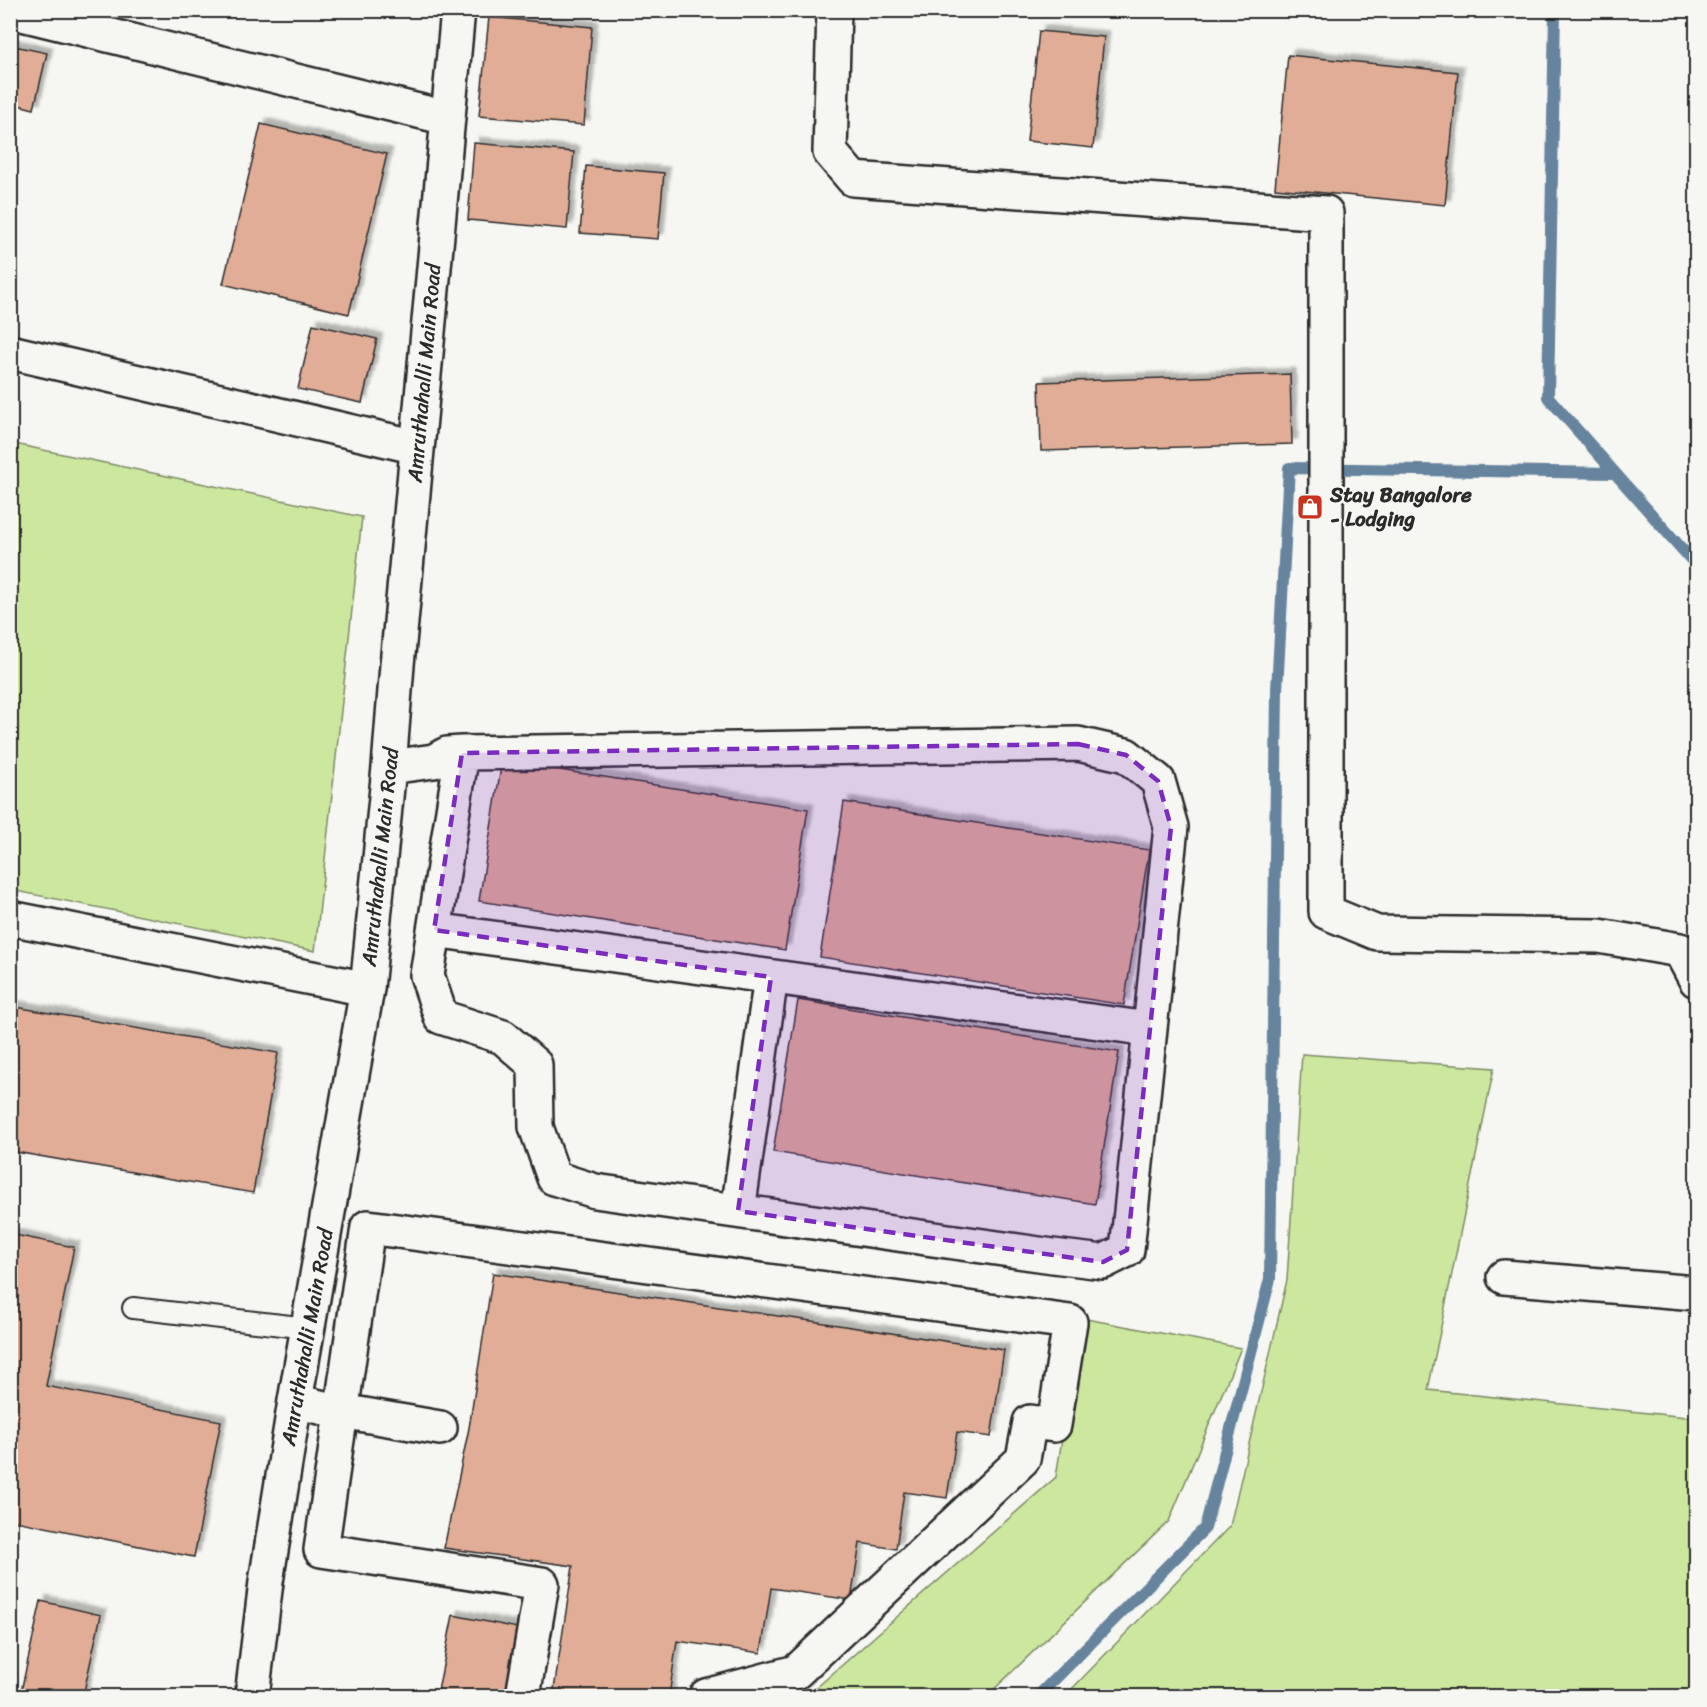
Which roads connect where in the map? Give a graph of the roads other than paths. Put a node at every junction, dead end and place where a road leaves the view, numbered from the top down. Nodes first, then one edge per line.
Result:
1 (458, 10) edge
2 (834, 10) edge
3 (10, 11) edge
4 (447, 118) junction
5 (10, 352) edge
6 (417, 447) junction
7 (455, 754) junction
8 (390, 758) junction
9 (10, 918) edge
10 (434, 930) junction
11 (771, 977) junction
12 (1696, 980) edge
13 (367, 989) junction
14 (1149, 1029) junction
15 (738, 1211) junction
16 (1504, 1277) dead end
17 (1696, 1293) edge
18 (133, 1308) dead end
19 (308, 1328) junction
20 (295, 1401) junction
21 (342, 1411) junction
22 (440, 1428) dead end
23 (252, 1696) edge
24 (523, 1696) edge
25 (706, 1696) edge

1 - 4 street, Amruthahalli Main Road
2 - 12 street
3 - 4 street
4 - 6 street, Amruthahalli Main Road
5 - 6 street
6 - 8 street, Amruthahalli Main Road
7 - 8 street
7 - 10 street
7 - 14 street
8 - 13 street, Amruthahalli Main Road
9 - 13 street
10 - 11 street
10 - 15 street
11 - 14 street
11 - 15 street
13 - 19 street, Amruthahalli Main Road
14 - 15 street
16 - 17 street
18 - 19 lane
19 - 20 street, Amruthahalli Main Road
20 - 21 street
20 - 23 street, Amruthahalli Main Road
21 - 22 street
21 - 24 street
21 - 25 street

